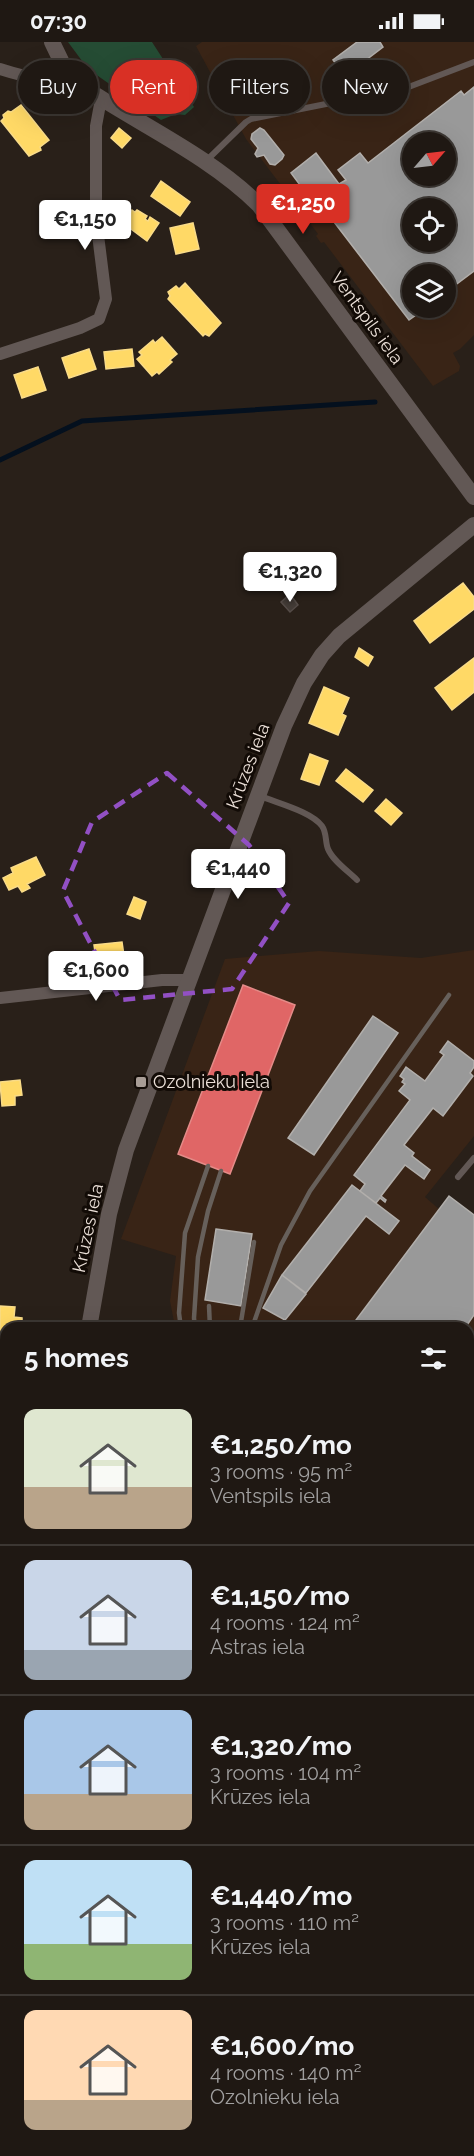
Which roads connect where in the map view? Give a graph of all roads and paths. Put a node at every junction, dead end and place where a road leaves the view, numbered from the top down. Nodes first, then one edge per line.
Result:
1 (52, 42) edge
2 (61, 60) edge
3 (474, 62) edge
4 (0, 69) edge
5 (18, 75) edge
6 (98, 97) edge
7 (101, 99) junction
8 (205, 162) junction
9 (0, 354) edge
10 (474, 497) edge
11 (474, 525) edge
12 (258, 795) junction
13 (357, 880) dead end
14 (190, 980) junction
15 (0, 998) edge
16 (474, 1158) edge
17 (458, 1177) dead end
18 (90, 1322) edge

1 - 2 street, Ventspils iela
3 - 8 lane
4 - 5 street
6 - 7 street, Ventspils iela
7 - 8 street, Ventspils iela
7 - 9 street
8 - 10 street, Ventspils iela
11 - 12 street, Krūzes iela
12 - 13 lane
12 - 14 street, Krūzes iela
14 - 15 street
14 - 18 street, Krūzes iela
16 - 17 lane

